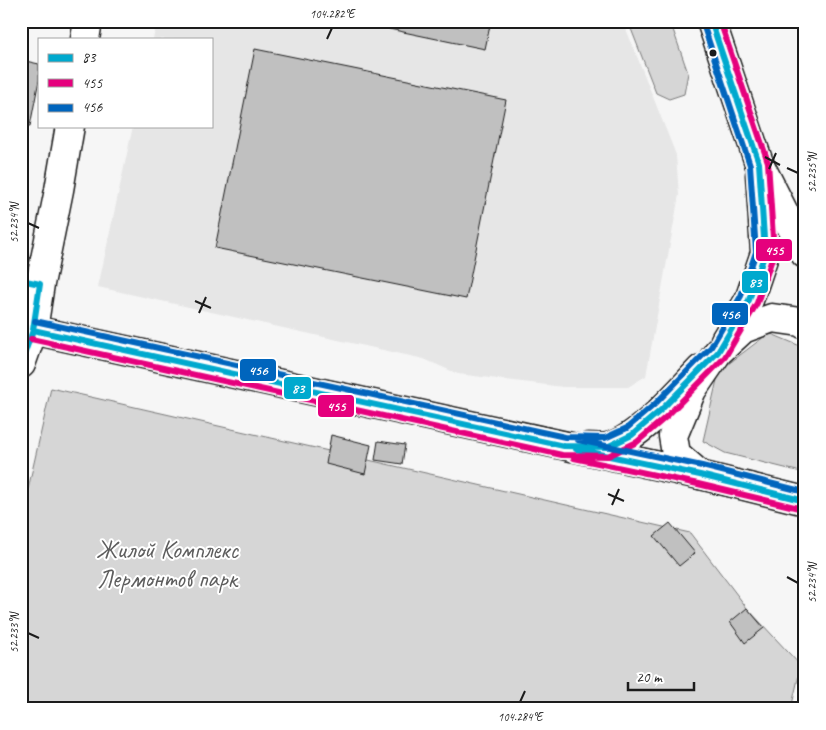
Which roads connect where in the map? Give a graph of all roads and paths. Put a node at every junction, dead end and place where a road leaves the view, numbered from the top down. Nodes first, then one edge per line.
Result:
1 (88, 21) edge
2 (711, 21) edge
3 (85, 38) edge
4 (70, 128) edge
5 (759, 164) junction
6 (805, 254) edge
7 (31, 282) edge
8 (805, 325) edge
9 (33, 330) junction
10 (718, 352) junction
11 (21, 364) edge
12 (564, 446) junction
13 (700, 476) junction
14 (805, 501) edge

1 - 3 street
2 - 5 street
4 - 7 street
5 - 6 street
5 - 10 street
7 - 9 street
8 - 10 street
9 - 11 street
9 - 12 street
10 - 12 street
10 - 13 street
12 - 13 street
13 - 14 street

